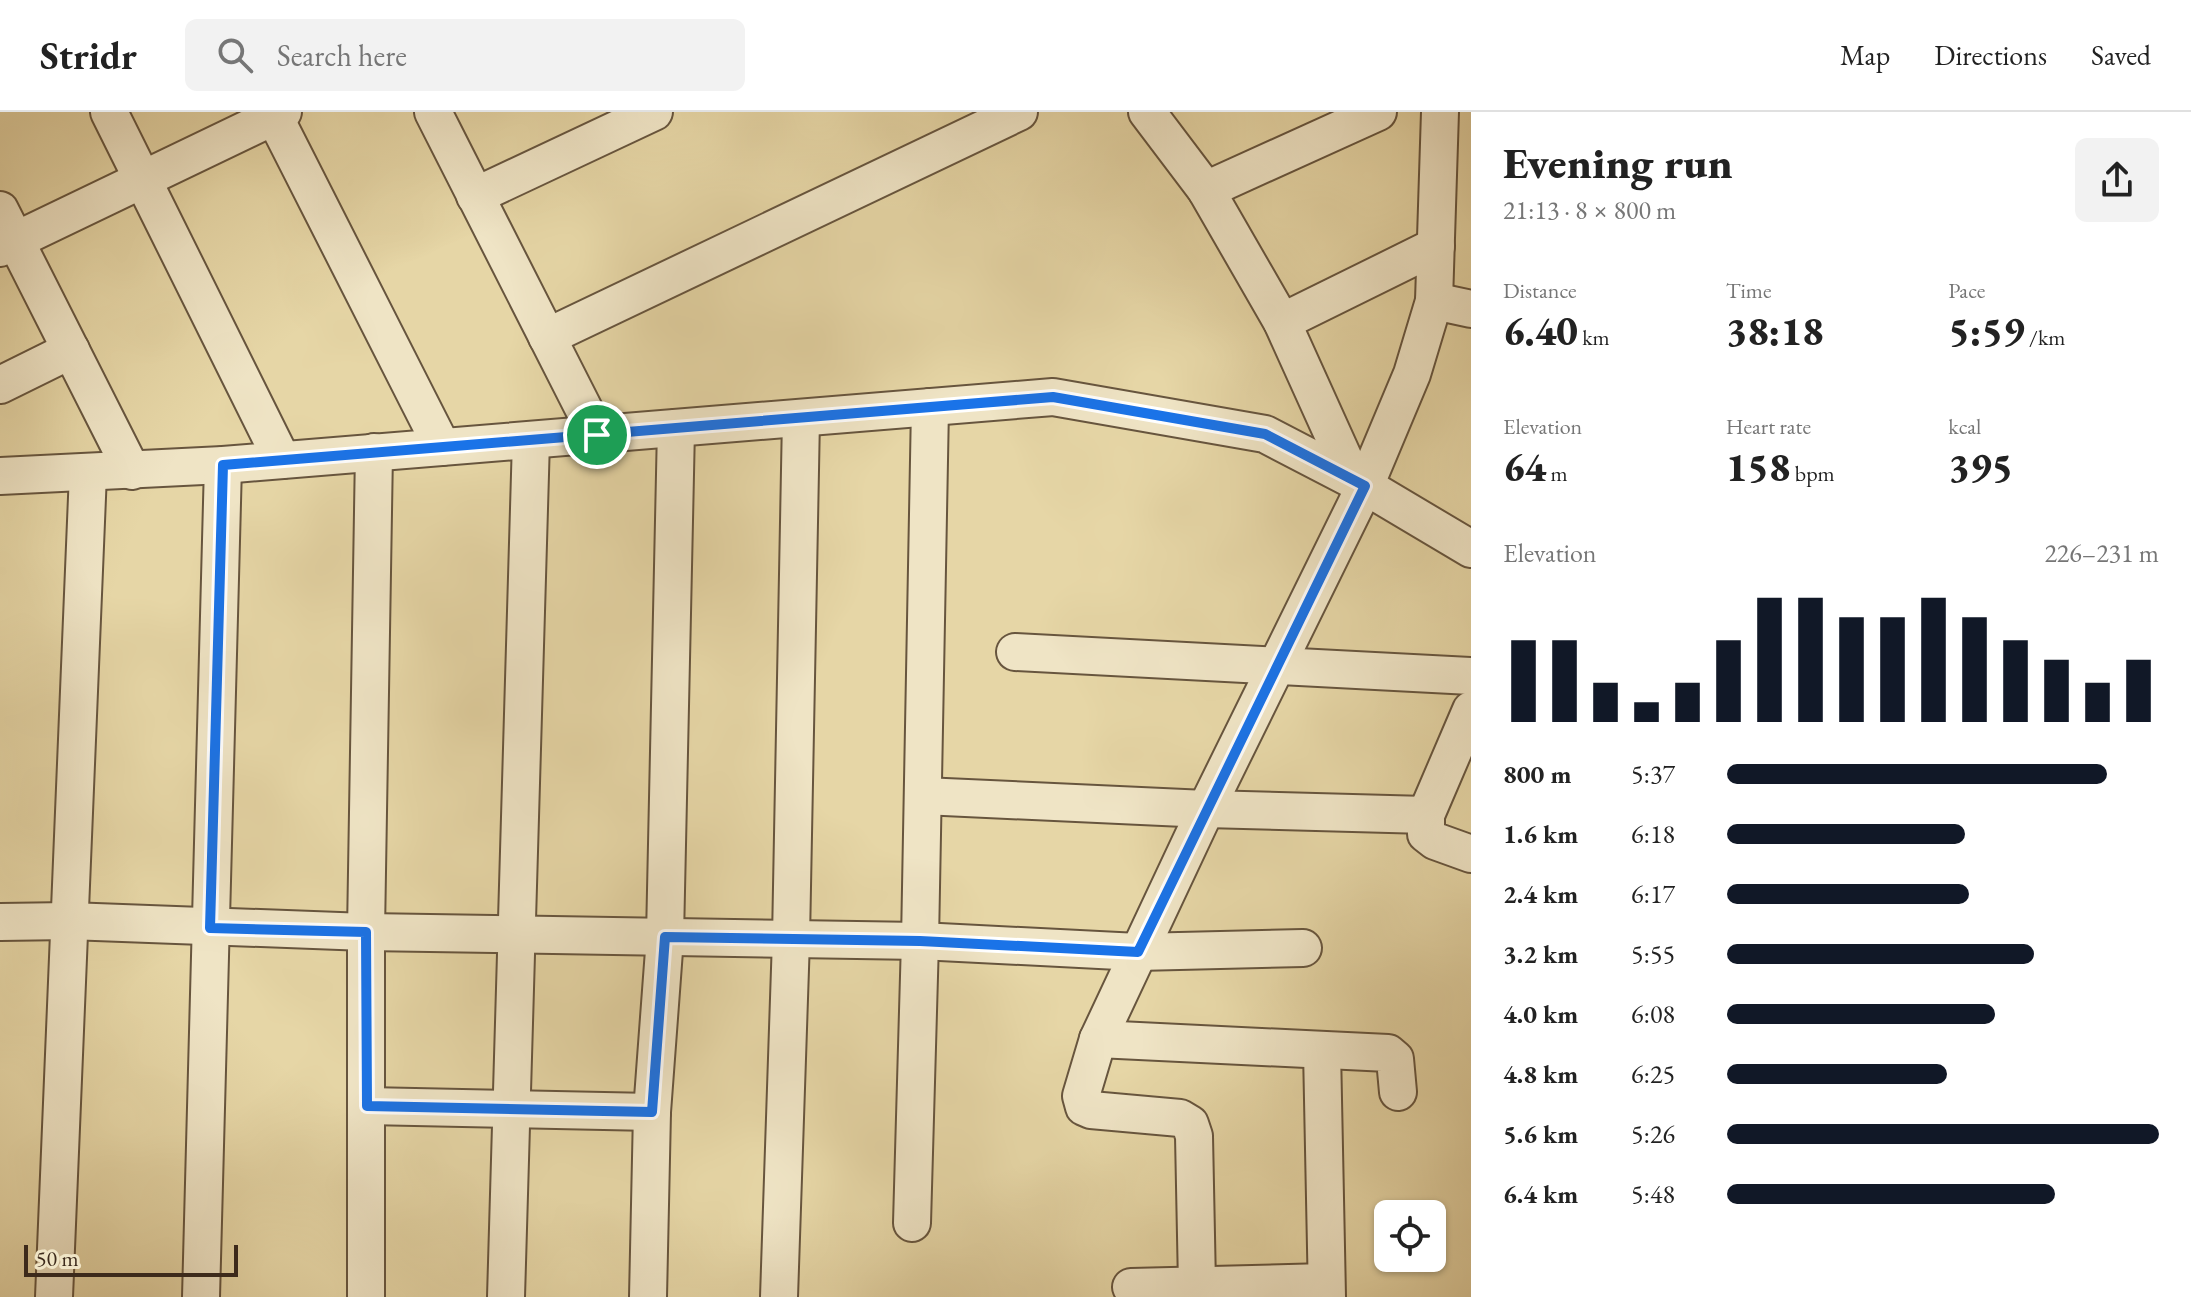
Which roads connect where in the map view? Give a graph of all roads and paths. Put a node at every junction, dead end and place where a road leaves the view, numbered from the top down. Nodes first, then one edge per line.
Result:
1 (109, 112) edge
2 (433, 112) edge
3 (654, 112) edge
4 (1019, 112) edge
5 (1147, 112) edge
6 (1378, 112) edge
7 (1440, 112) edge
8 (277, 113) edge
9 (143, 180) junction
10 (1206, 190) junction
11 (475, 196) junction
12 (5, 233) edge
13 (1436, 246) junction
14 (1434, 301) junction
15 (1471, 309) edge
16 (1282, 322) junction
17 (547, 337) junction
18 (71, 350) junction
19 (0, 385) edge
20 (930, 407) junction
21 (801, 418) junction
22 (676, 428) junction
23 (597, 435) junction
24 (531, 440) junction
25 (442, 447) junction
26 (374, 452) junction
27 (282, 460) junction
28 (223, 465) junction
29 (132, 471) junction
30 (88, 473) junction
31 (0, 476) edge
32 (1359, 482) junction
33 (1471, 549) edge
34 (1015, 652) dead end
35 (1278, 665) junction
36 (1471, 676) edge
37 (1471, 710) edge
38 (923, 796) junction
39 (1206, 809) junction
40 (1426, 815) junction
41 (1471, 854) edge
42 (69, 921) junction
43 (0, 922) edge
44 (210, 928) junction
45 (366, 932) junction
46 (516, 935) junction
47 (665, 937) junction
48 (791, 939) junction
49 (920, 941) junction
50 (1303, 948) dead end
51 (1138, 952) junction
52 (1098, 1039) junction
53 (1322, 1050) junction
54 (1398, 1092) dead end
55 (367, 1106) junction
56 (511, 1109) junction
57 (652, 1112) junction
58 (912, 1223) dead end
59 (1197, 1285) junction
60 (1131, 1287) dead end
61 (1326, 1290) edge
62 (54, 1297) edge
63 (201, 1297) edge
64 (366, 1297) edge
65 (506, 1297) edge
66 (648, 1297) edge
67 (779, 1297) edge

1 - 9 street
2 - 11 street
3 - 11 street
4 - 17 street
5 - 10 street
6 - 10 street
7 - 13 street
8 - 9 street
8 - 25 street
9 - 12 street
9 - 27 street
10 - 16 street
11 - 17 street
12 - 18 street
13 - 14 street
13 - 16 street
14 - 15 street
14 - 32 street
16 - 32 street
17 - 23 street
18 - 19 street
18 - 29 street
20 - 21 street
20 - 32 street
20 - 38 street
21 - 22 street
21 - 48 street
22 - 23 street
22 - 47 street
23 - 24 street
24 - 25 street
24 - 46 street
25 - 26 street
26 - 27 street
26 - 45 street
27 - 28 street
28 - 29 street
28 - 44 street
29 - 30 street
30 - 31 street
30 - 42 street
32 - 33 street
32 - 35 street
34 - 35 street
35 - 36 street
35 - 39 street
37 - 40 street
38 - 39 street
38 - 49 street
39 - 40 street
39 - 51 street
40 - 41 street
42 - 43 street
42 - 44 street
42 - 62 street
44 - 45 street
44 - 63 street
45 - 46 street
45 - 55 street
46 - 47 street
46 - 56 street
47 - 48 street
47 - 57 street
48 - 49 street
48 - 67 street
49 - 51 street
49 - 58 street
50 - 51 street
51 - 52 street
52 - 53 street
52 - 59 street
53 - 54 street
53 - 61 street
55 - 56 street
55 - 64 street
56 - 57 street
56 - 65 street
57 - 66 street
59 - 60 street
59 - 61 street

